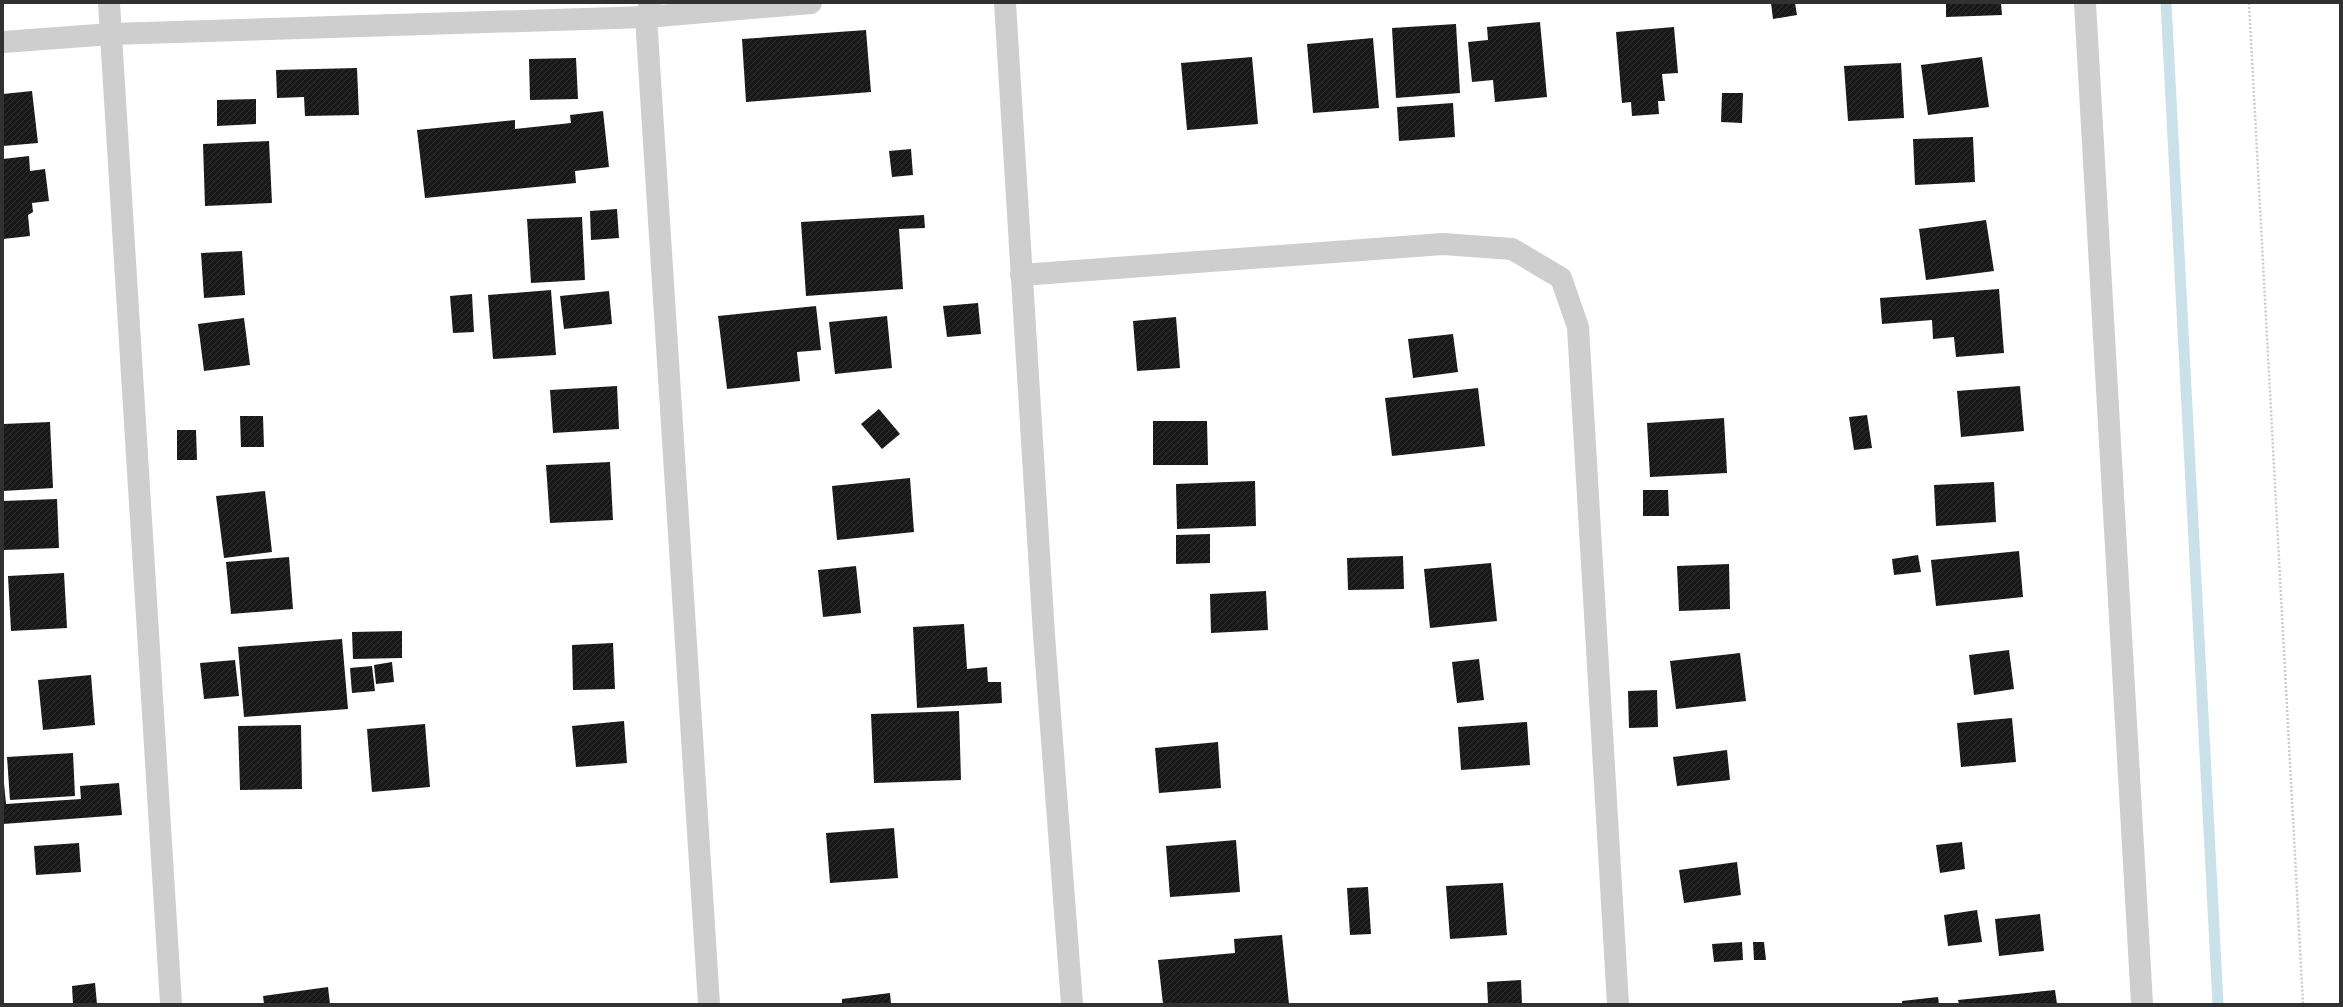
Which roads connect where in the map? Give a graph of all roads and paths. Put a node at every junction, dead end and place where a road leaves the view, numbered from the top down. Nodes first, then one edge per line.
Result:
1 (109, 3) edge
2 (811, 3) edge
3 (1004, 3) edge
4 (2085, 3) edge
5 (2249, 3) edge
6 (648, 10) edge
7 (111, 34) junction
8 (3, 42) edge
9 (1021, 275) junction
10 (171, 1004) edge
11 (709, 1004) edge
12 (1072, 1004) edge
13 (1618, 1004) edge
14 (2142, 1004) edge
15 (2303, 1004) edge

1 - 7 street
2 - 6 street
3 - 9 street
4 - 14 street
5 - 15 path
6 - 7 street
6 - 11 street
7 - 8 street
7 - 10 street
9 - 12 street
9 - 13 street

